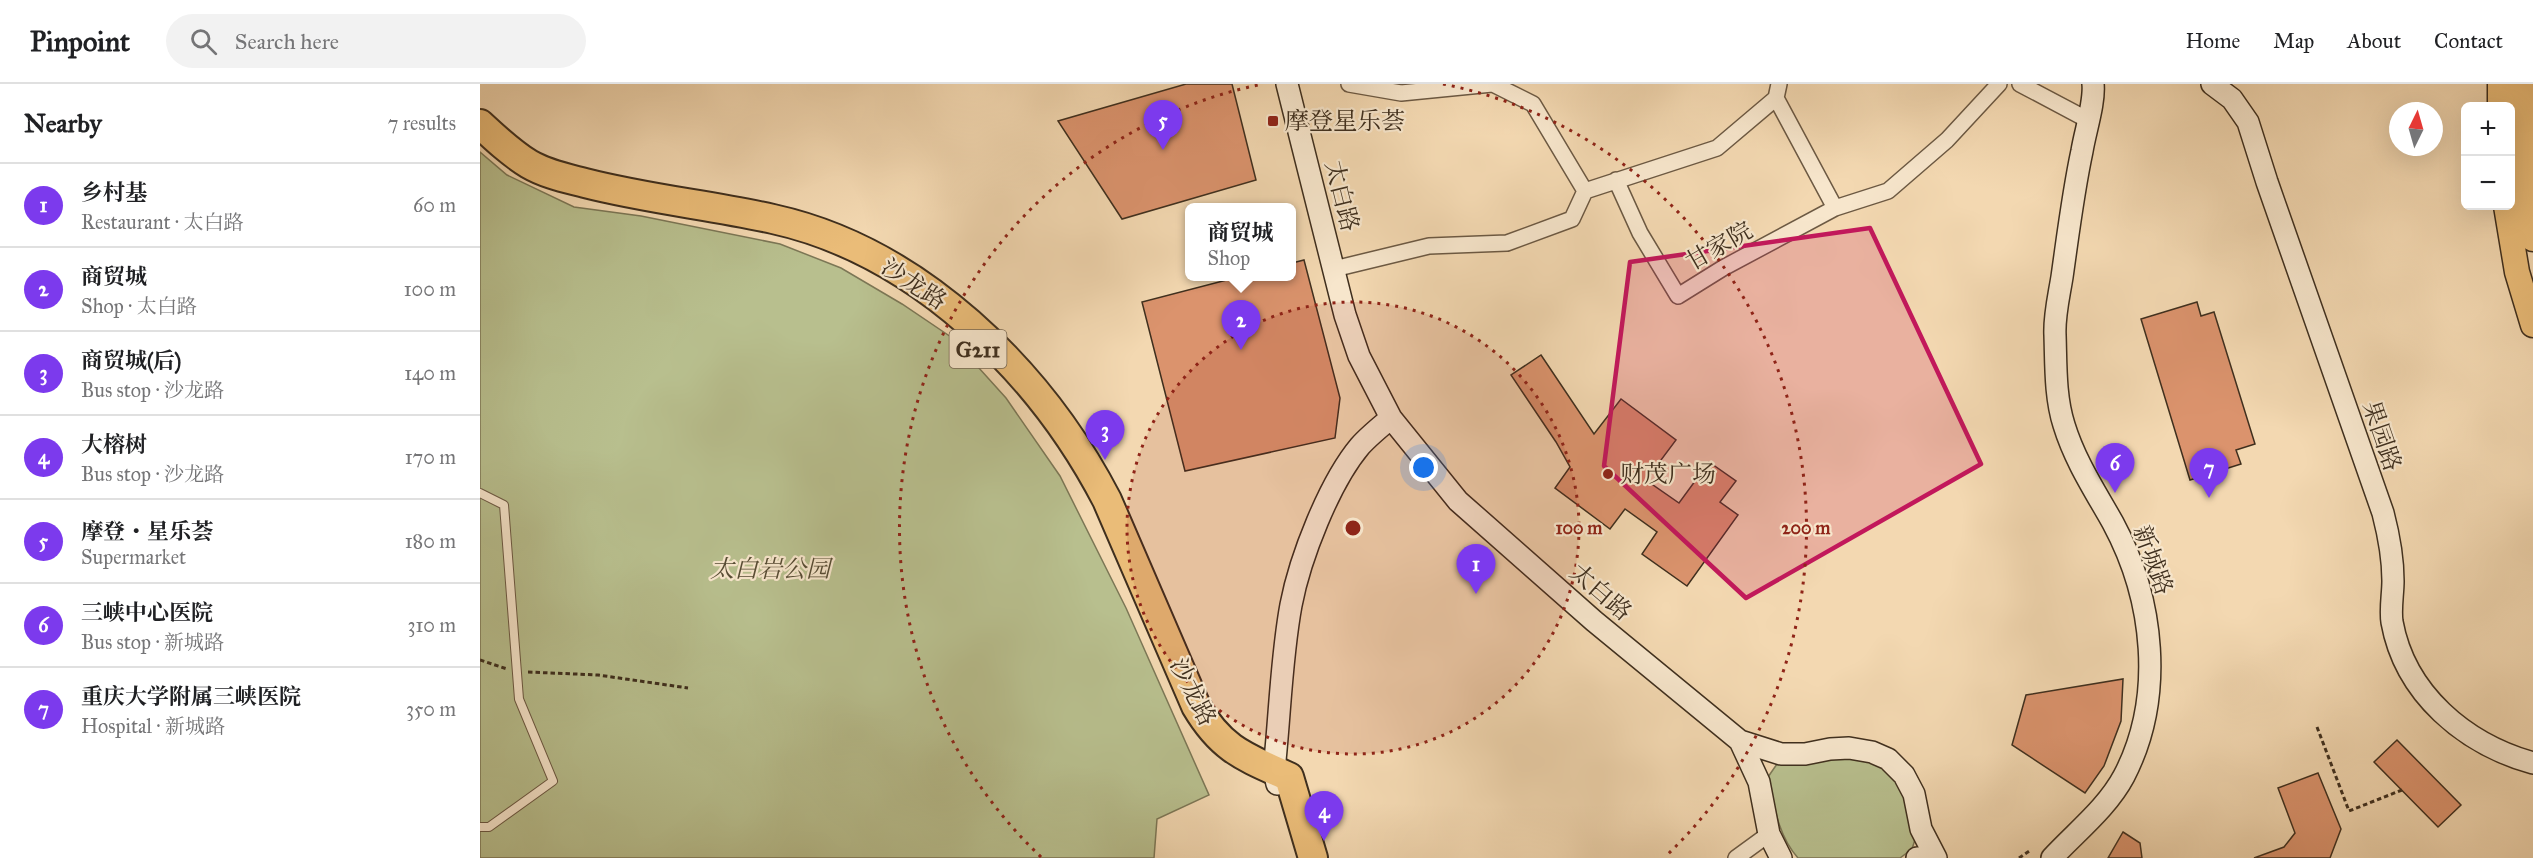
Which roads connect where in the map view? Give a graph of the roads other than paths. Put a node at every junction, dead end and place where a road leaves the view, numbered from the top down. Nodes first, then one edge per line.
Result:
1 (1287, 84) edge
2 (1349, 84) edge
3 (1492, 84) edge
4 (1999, 84) edge
5 (2020, 84) edge
6 (2093, 84) edge
7 (2212, 84) edge
8 (2500, 84) edge
9 (2522, 84) edge
10 (1778, 91) edge
11 (2500, 102) edge
12 (2088, 120) junction
13 (480, 124) edge
14 (480, 144) edge
15 (1616, 180) junction
16 (1585, 191) junction
17 (1835, 208) junction
18 (2507, 210) edge
19 (2533, 239) edge
20 (1334, 269) junction
21 (2533, 325) edge
22 (1390, 418) junction
23 (480, 493) edge
24 (1278, 729) junction
25 (1216, 737) junction
26 (1740, 741) junction
27 (2533, 763) edge
28 (1281, 780) junction
29 (480, 827) edge
30 (1768, 834) junction
31 (1300, 858) edge
32 (1313, 858) edge
33 (1736, 858) edge
34 (1780, 858) edge
35 (1935, 858) edge
36 (2052, 858) edge

1 - 20 main road, 太白路
2 - 3 street
3 - 16 street
4 - 17 street, 甘家院
5 - 12 street
6 - 12 main road, 新城路
7 - 27 main road, 果园路
8 - 11 main road
9 - 19 main road
10 - 15 street
10 - 17 street
12 - 36 main road, 新城路
13 - 25 highway, 沙龙路 / G211
14 - 28 highway, 沙龙路 / G211
15 - 16 street
15 - 17 street, 甘家院
16 - 20 street
18 - 21 main road
20 - 22 main road, 太白路
22 - 24 main road
22 - 26 main road, 太白路
23 - 29 lane
24 - 25 main road
24 - 28 main road
25 - 28 highway, 沙龙路 / G211
26 - 30 main road, 太白路
26 - 35 main road, 太白路
28 - 31 highway
28 - 32 highway
30 - 33 street
30 - 34 main road, 太白路

